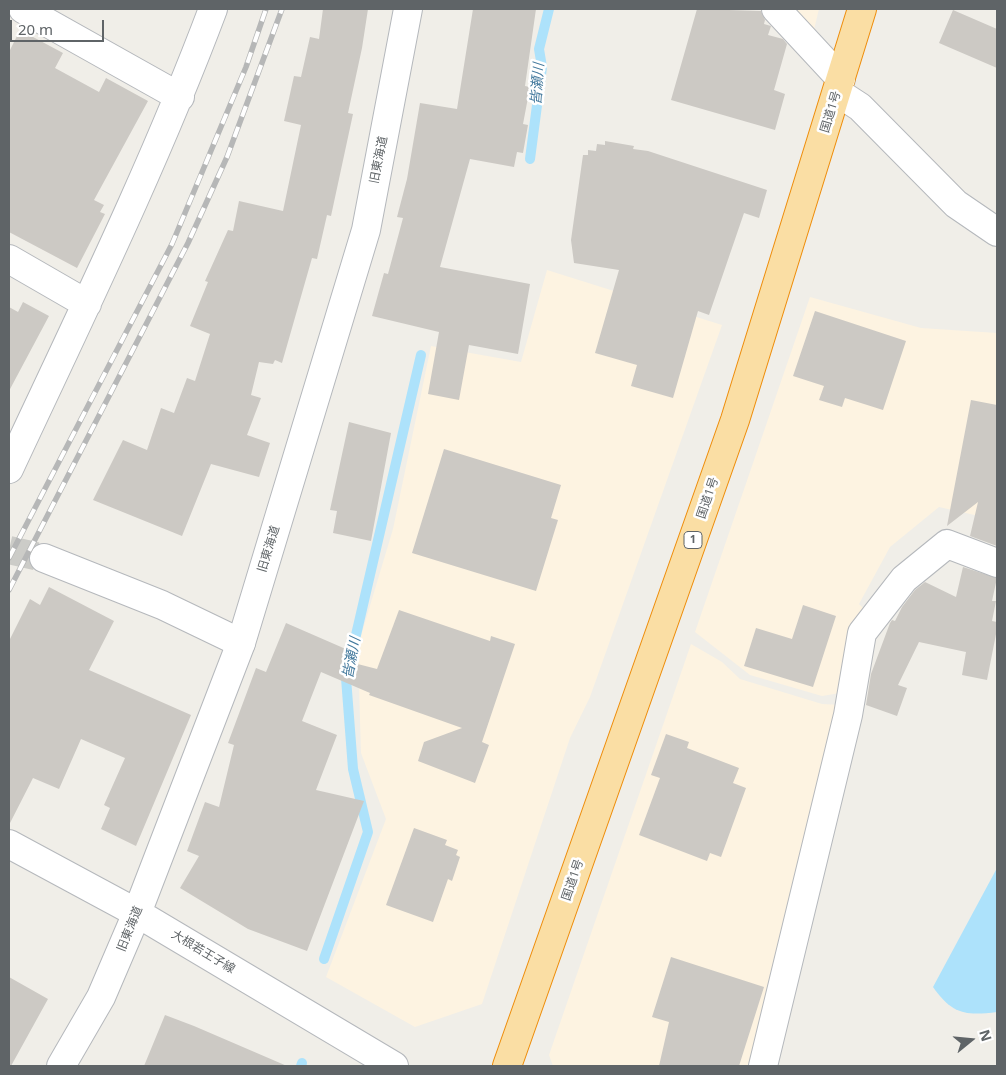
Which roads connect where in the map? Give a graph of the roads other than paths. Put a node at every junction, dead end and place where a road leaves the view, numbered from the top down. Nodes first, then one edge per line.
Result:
1 (23, 9) edge
2 (214, 9) edge
3 (408, 9) edge
4 (776, 9) edge
5 (862, 9) edge
6 (839, 85) junction
7 (180, 97) junction
8 (997, 232) edge
9 (9, 259) edge
10 (87, 304) junction
11 (9, 469) edge
12 (44, 558) tunnel mouth
13 (997, 563) edge
14 (241, 643) junction
15 (9, 844) edge
16 (137, 913) junction
17 (61, 1066) edge
18 (394, 1066) edge
19 (507, 1066) edge
20 (763, 1066) edge

1 - 7 street
2 - 7 street
3 - 14 street, 旧東海道
4 - 6 street
5 - 6 highway, 国道1号 / 1
6 - 8 street
6 - 19 highway, 国道1号 / 1
7 - 10 street
9 - 10 street
10 - 11 street
12 - 14 street
13 - 20 street
14 - 16 street, 旧東海道
15 - 16 street, 大根若王子線
16 - 17 street, 旧東海道
16 - 18 street, 大根若王子線

